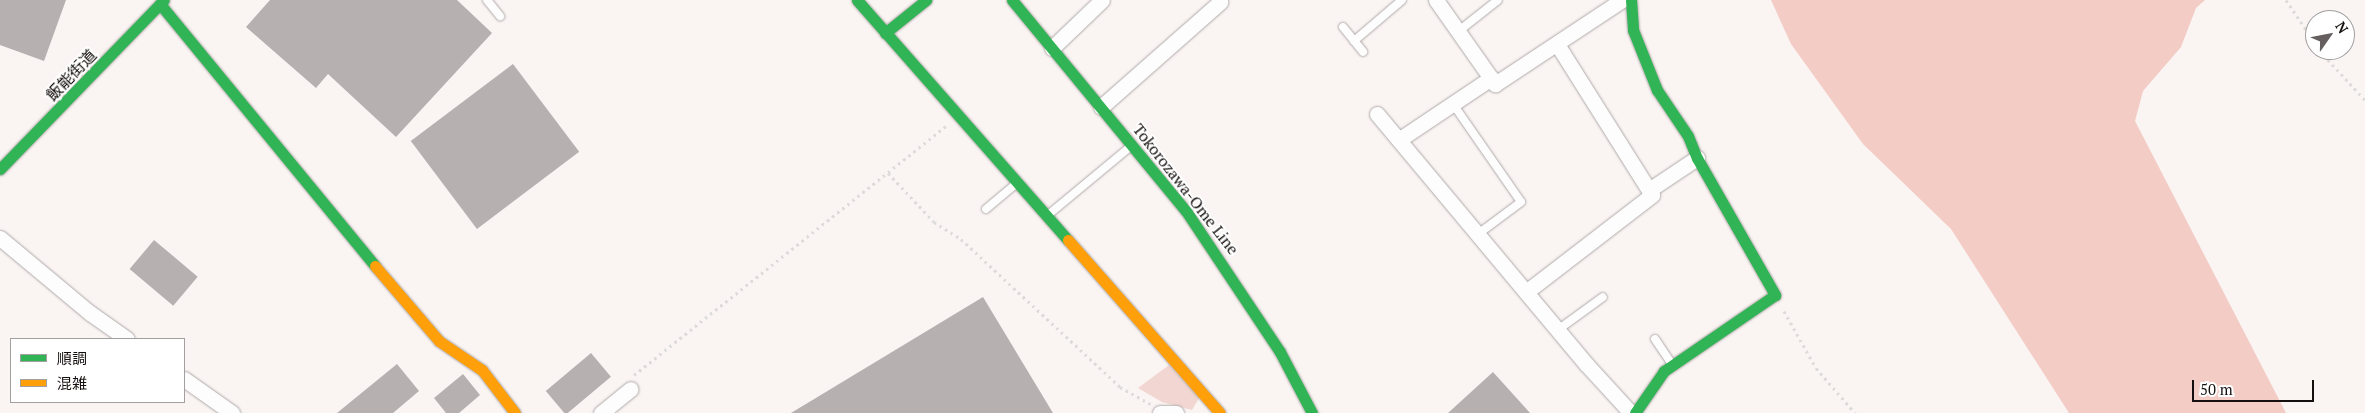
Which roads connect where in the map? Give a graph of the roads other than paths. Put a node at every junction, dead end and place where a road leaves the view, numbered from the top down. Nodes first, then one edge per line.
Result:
1 (486, 0) edge
2 (857, 0) edge
3 (926, 0) edge
4 (1012, 0) edge
5 (1102, 0) edge
6 (1402, 0) edge
7 (1436, 0) edge
8 (1498, 0) edge
9 (1622, 0) edge
10 (1631, 0) edge
11 (162, 2) edge
12 (1220, 2) dead end
13 (500, 16) dead end
14 (1343, 27) dead end
15 (1460, 30) junction
16 (885, 33) junction
17 (1354, 41) junction
18 (1557, 44) junction
19 (1052, 48) junction
20 (1363, 52) dead end
21 (1490, 78) junction
22 (1453, 104) junction
23 (1101, 107) junction
24 (1377, 114) dead end
25 (1400, 139) junction
26 (1132, 144) junction
27 (1697, 158) junction
28 (0, 169) edge
29 (1018, 181) junction
30 (1649, 190) junction
31 (986, 209) dead end
32 (1048, 215) junction
33 (1478, 234) junction
34 (0, 238) edge
35 (1526, 292) junction
36 (1602, 297) dead end
37 (1559, 329) junction
38 (126, 338) edge
39 (1655, 339) dead end
40 (1673, 365) junction
41 (185, 380) edge
42 (632, 383) road end
43 (232, 413) edge
44 (515, 413) edge
45 (601, 413) edge
46 (1220, 413) edge
47 (1312, 413) edge
48 (1632, 413) edge
49 (1636, 413) edge

1 - 13 lane
2 - 16 street
3 - 16 street
4 - 19 street, Tokorozawa-Ome Line
5 - 19 street
6 - 17 lane
7 - 15 street
8 - 15 lane
9 - 18 street
10 - 27 street
11 - 28 street, 飯能街道
11 - 44 street
12 - 23 street
14 - 17 lane
15 - 21 street
16 - 29 street
17 - 20 lane
18 - 21 street
18 - 30 street
19 - 23 street, Tokorozawa-Ome Line
21 - 22 street
22 - 25 street
22 - 33 lane
23 - 26 street, Tokorozawa-Ome Line
24 - 25 street
25 - 33 street
26 - 32 lane
26 - 47 street, Tokorozawa-Ome Line
27 - 30 street
27 - 40 street
29 - 31 lane
29 - 32 street
30 - 35 street
32 - 46 street
33 - 35 street
34 - 38 street
35 - 37 street
36 - 37 lane
37 - 48 street
39 - 40 lane
40 - 49 street
41 - 43 street
42 - 45 street

